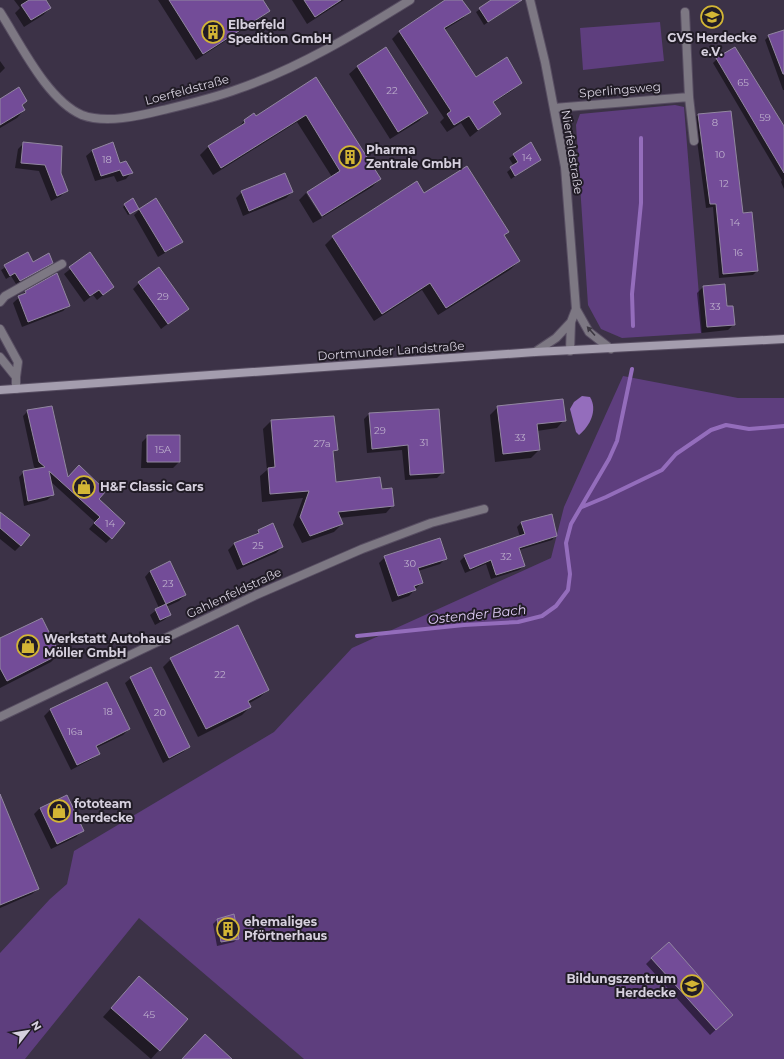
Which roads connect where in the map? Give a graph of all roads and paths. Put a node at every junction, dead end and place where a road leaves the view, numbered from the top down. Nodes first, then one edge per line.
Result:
1 (410, 0) edge
2 (530, 0) edge
3 (0, 12) edge
4 (685, 12) dead end
5 (689, 96) junction
6 (554, 108) junction
7 (694, 141) dead end
8 (62, 264) dead end
9 (0, 302) edge
10 (576, 309) junction
11 (572, 322) junction
12 (0, 329) edge
13 (784, 339) edge
14 (611, 349) junction
15 (570, 351) junction
16 (535, 352) junction
17 (0, 358) edge
18 (16, 377) junction
19 (16, 389) junction
20 (0, 390) edge
21 (484, 508) dead end
22 (0, 717) edge

1 - 3 street, Loerfeldstraße
2 - 6 street, Nierfeldstraße
4 - 5 street
5 - 6 street, Sperlingsweg
5 - 7 street
6 - 10 street, Nierfeldstraße
8 - 9 street
10 - 11 street, Nierfeldstraße
14 -> 10 street, Nierfeldstraße
11 - 15 street, Nierfeldstraße
11 - 16 street, Nierfeldstraße
12 - 18 street
13 - 14 main road, Dortmunder Landstraße
14 - 15 main road, Dortmunder Landstraße
15 - 16 main road, Dortmunder Landstraße
16 - 19 main road, Dortmunder Landstraße
17 - 18 street
18 - 19 street
19 - 20 main road, Dortmunder Landstraße
21 - 22 street, Gahlenfeldstraße

